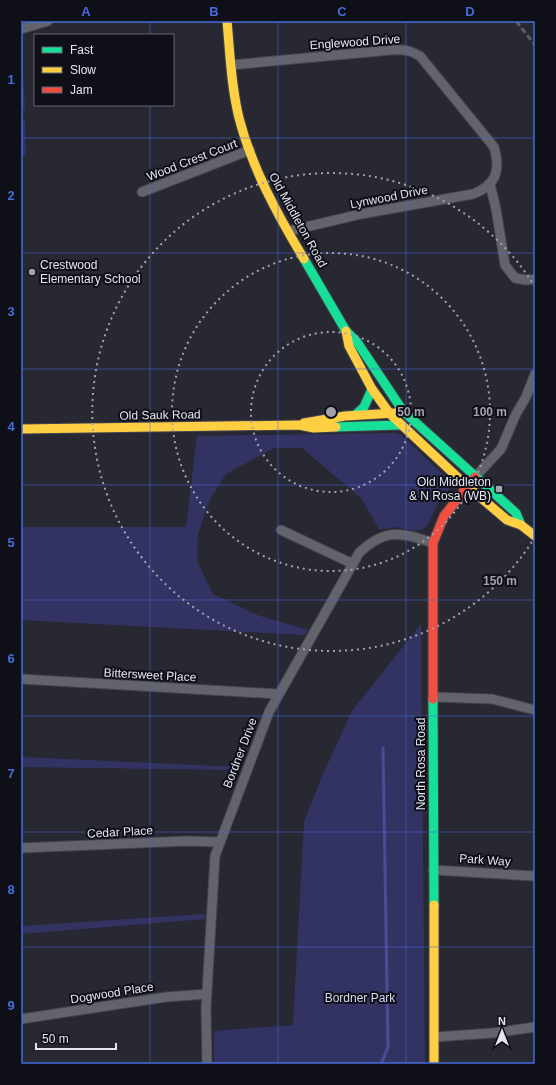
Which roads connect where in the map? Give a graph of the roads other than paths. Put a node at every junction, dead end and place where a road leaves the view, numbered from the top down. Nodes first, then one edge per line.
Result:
1 (48, 21) edge
2 (227, 21) edge
3 (21, 28) edge
4 (231, 65) junction
5 (250, 150) junction
6 (490, 184) junction
7 (142, 192) dead end
8 (290, 231) junction
9 (535, 279) edge
10 (346, 331) junction
11 (535, 374) edge
12 (372, 389) junction
13 (403, 410) junction
14 (390, 414) junction
15 (355, 415) junction
16 (399, 424) junction
17 (299, 425) junction
18 (21, 429) edge
19 (475, 477) junction
20 (467, 486) junction
21 (522, 525) junction
22 (281, 530) dead end
23 (535, 536) edge
24 (433, 543) junction
25 (353, 564) junction
26 (21, 679) edge
27 (278, 694) junction
28 (434, 697) junction
29 (535, 710) edge
30 (220, 842) junction
31 (21, 848) edge
32 (433, 870) junction
33 (535, 876) edge
34 (206, 994) junction
35 (21, 1019) edge
36 (535, 1027) edge
37 (434, 1037) junction
38 (207, 1064) edge
39 (434, 1064) edge

1 - 3 street
2 - 4 street, Old Middleton Road
4 - 5 street, Old Middleton Road
4 - 6 street, Englewood Drive
5 - 7 street, Wood Crest Court
5 - 8 street, Old Middleton Road
6 - 8 street, Lynwood Drive
6 - 9 street
8 - 10 street, Old Middleton Road
10 - 12 street, Old Middleton Road
10 - 13 street, Old Middleton Road
11 - 19 street
12 - 14 street, Old Middleton Road
12 - 15 street
13 - 14 street, Old Sauk Road
13 - 16 street
13 - 19 street, Old Middleton Road
14 - 15 street, Old Sauk Road
14 - 16 street, Old Middleton Road
15 - 17 street, Old Sauk Road
16 - 17 street, Old Sauk Road
16 - 20 street, Old Middleton Road
17 - 18 street, Old Sauk Road
19 - 20 street, North Rosa Road
19 - 21 street, Old Middleton Road
20 - 21 street, Old Middleton Road
20 - 24 street, North Rosa Road
21 - 23 street, Old Middleton Road
22 - 25 street
24 - 25 street, Bordner Drive
24 - 28 street, North Rosa Road
25 - 27 street, Bordner Drive
26 - 27 street, Bittersweet Place
27 - 30 street, Bordner Drive
28 - 29 street
28 - 32 street, North Rosa Road
30 - 31 street, Cedar Place
30 - 34 street, Bordner Drive
32 - 33 street, Park Way
32 - 37 street, North Rosa Road
34 - 35 street, Dogwood Place
34 - 38 street, Bordner Drive
36 - 37 street
37 - 39 street, North Rosa Road

